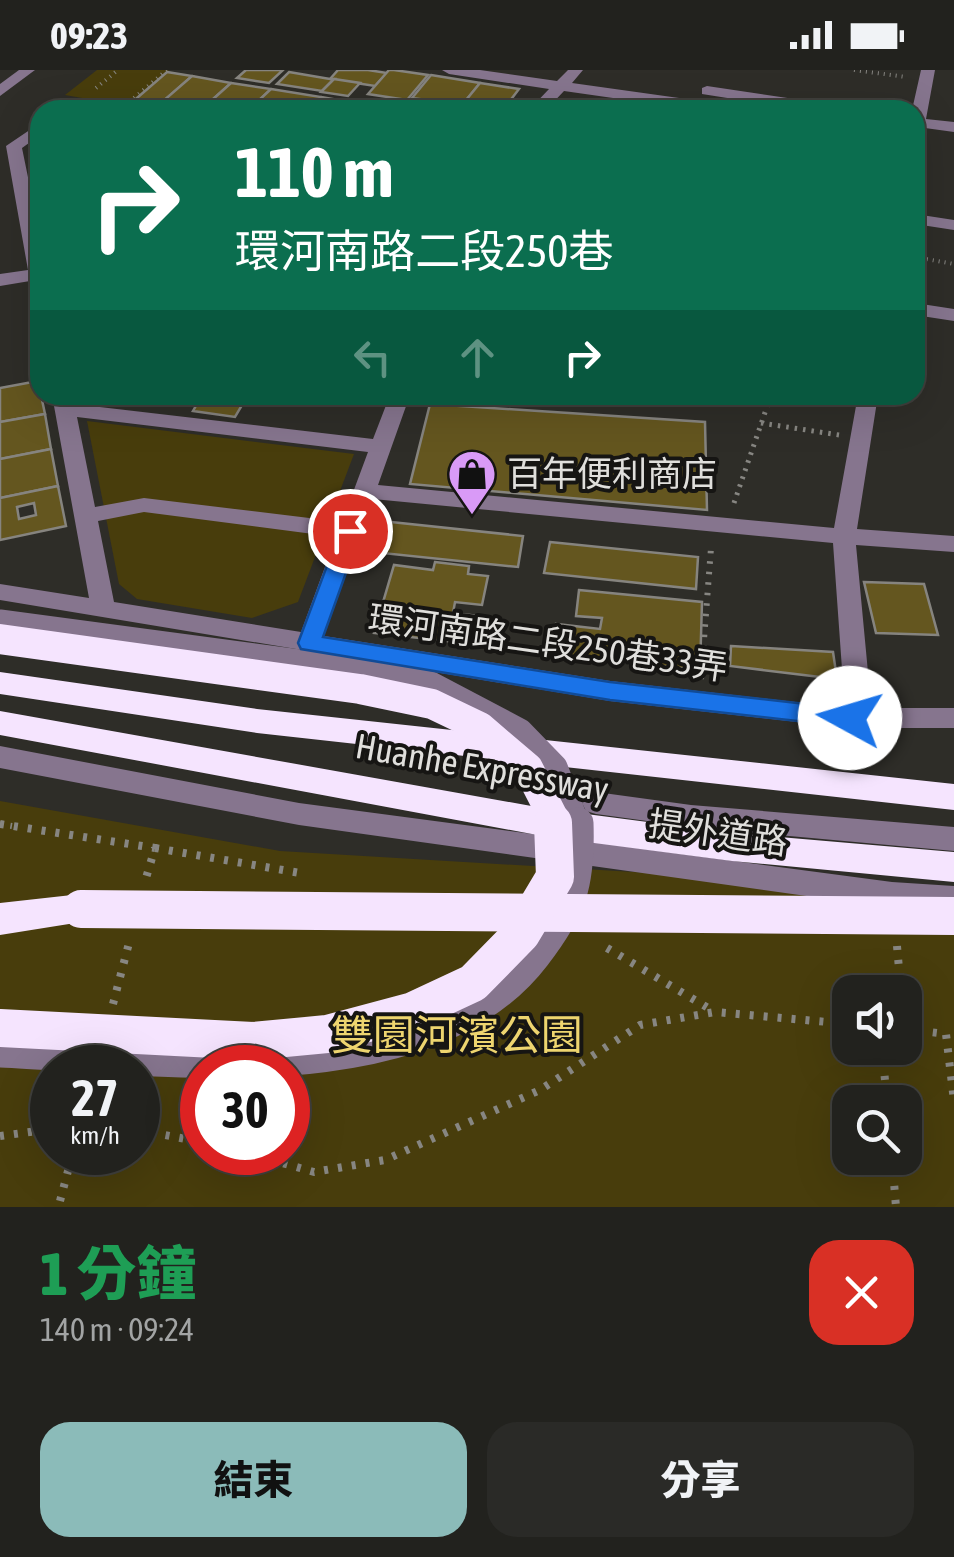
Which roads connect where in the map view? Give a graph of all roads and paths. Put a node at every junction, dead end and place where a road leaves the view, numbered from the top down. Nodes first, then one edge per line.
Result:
1 (28, 70) edge
2 (167, 70) edge
3 (449, 70) edge
4 (854, 70) edge
5 (575, 71) edge
6 (928, 75) edge
7 (562, 78) edge
8 (0, 91) edge
9 (132, 100) edge
10 (545, 100) edge
11 (678, 100) edge
12 (768, 100) edge
13 (923, 100) edge
14 (954, 128) edge
15 (925, 130) edge
16 (30, 133) edge
17 (925, 133) edge
18 (954, 142) edge
19 (7, 145) edge
20 (925, 220) edge
21 (954, 225) edge
22 (30, 240) edge
23 (925, 260) edge
24 (954, 264) edge
25 (30, 278) edge
26 (0, 280) edge
27 (925, 310) edge
28 (954, 315) edge
29 (64, 405) edge
30 (84, 405) edge
31 (396, 405) edge
32 (767, 405) edge
33 (866, 405) edge
34 (761, 423) junction
35 (860, 438) junction
36 (381, 447) junction
37 (365, 491) junction
38 (85, 516) junction
39 (720, 527) junction
40 (350, 531) junction
41 (844, 538) junction
42 (954, 544) edge
43 (0, 592) edge
44 (103, 608) junction
45 (0, 622) edge
46 (0, 639) edge
47 (310, 643) junction
48 (0, 682) edge
49 (700, 701) junction
50 (850, 718) junction
51 (954, 718) edge
52 (0, 723) edge
53 (0, 756) edge
54 (954, 797) edge
55 (596, 803) dead end
56 (954, 839) edge
57 (954, 867) edge
58 (954, 900) edge
59 (954, 916) edge
60 (0, 919) edge
61 (832, 1022) edge
62 (0, 1028) edge
63 (922, 1031) edge
64 (0, 1052) edge
65 (954, 1101) edge
66 (30, 1132) edge
67 (0, 1136) edge
68 (310, 1171) edge
69 (67, 1175) edge
70 (893, 1175) edge
71 (60, 1201) dead end
72 (896, 1207) edge

1 - 8 street
2 - 9 path
3 - 7 street
4 - 6 path
5 - 7 street
5 - 12 street
6 - 13 street
7 - 10 street
7 - 11 street
14 - 15 street
16 - 19 street
17 - 18 street
19 - 22 street
20 - 21 street
23 - 24 path
25 - 26 street
27 - 28 street
29 - 38 street
30 - 36 street
31 - 36 street
32 - 34 path
33 - 35 street
34 - 35 path
34 - 39 path
35 - 41 street
36 - 37 street
37 - 39 street
37 - 40 street
38 - 40 street
38 - 44 street
39 - 41 street
39 - 49 path
40 - 47 street
41 - 42 street
41 - 50 street
43 - 44 street, 環河南路二段250巷33弄
44 - 47 street, 環河南路二段250巷33弄
45 - 64 street, bridge
46 - 62 highway, bridge
47 - 49 street, 環河南路二段250巷33弄
48 - 54 highway, Huanhe Expressway
49 - 50 street, 環河南路二段250巷33弄
50 - 51 street, 環河南路二段250巷33弄
52 - 57 highway, Huanhe Expressway, bridge
53 - 58 street, 提外道路
55 - 56 street
59 - 60 highway, bridge
61 - 68 path
63 - 65 path
66 - 67 path
69 - 71 path
70 - 72 path

